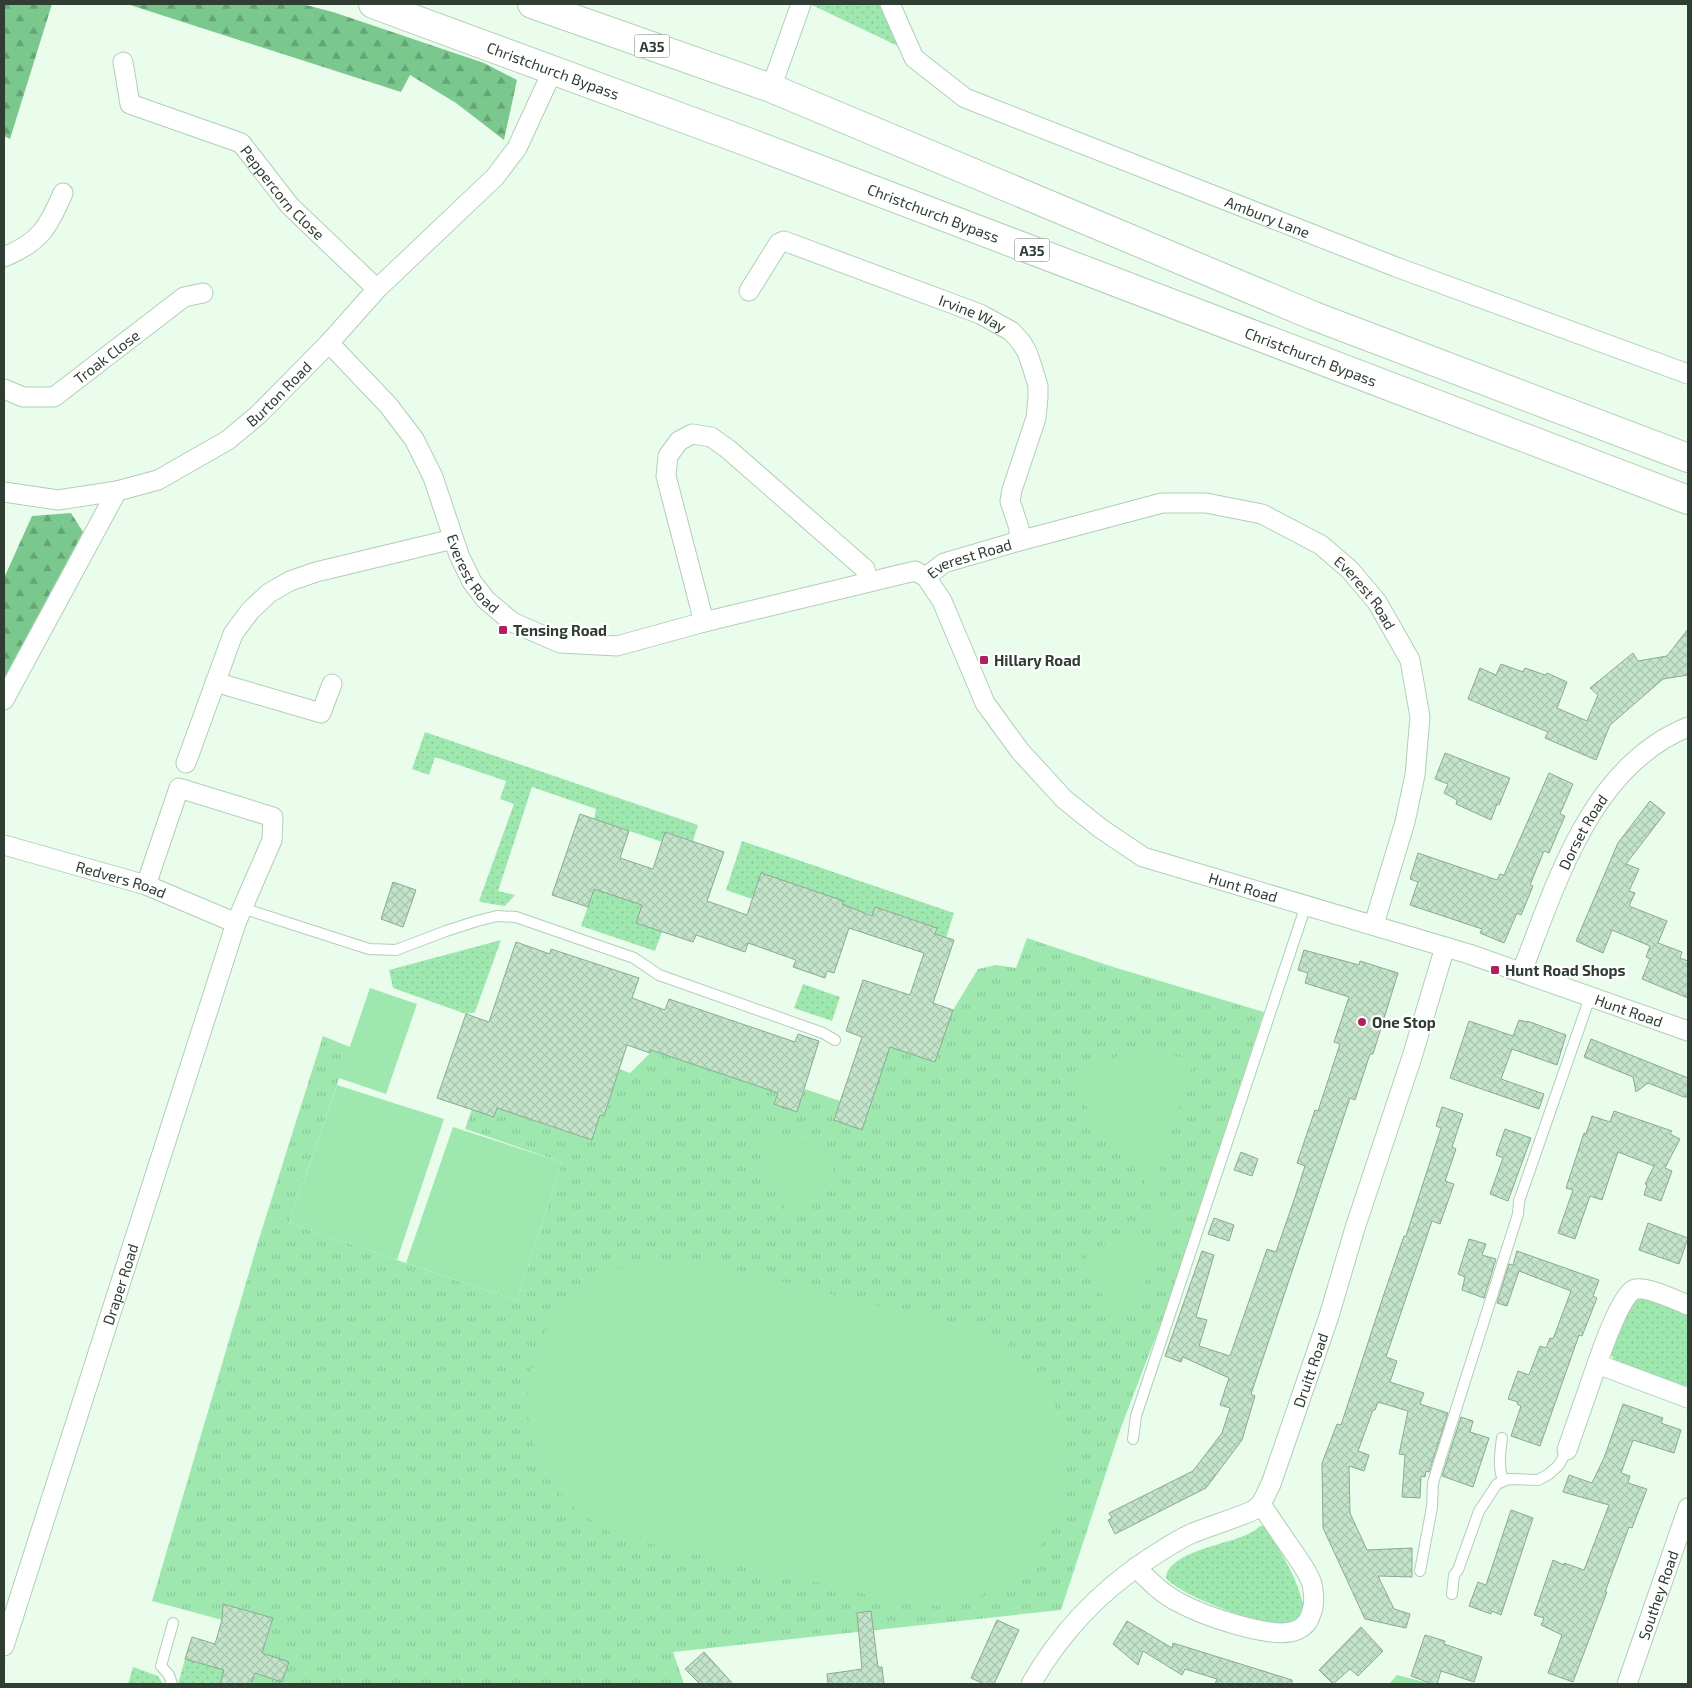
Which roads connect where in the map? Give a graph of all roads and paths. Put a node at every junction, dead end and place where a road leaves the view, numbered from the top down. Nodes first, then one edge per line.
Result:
1 (374, 4) edge
2 (532, 4) edge
3 (801, 4) edge
4 (890, 4) edge
5 (123, 62) dead end
6 (553, 70) junction
7 (771, 88) junction
8 (63, 193) dead end
9 (4, 256) edge
10 (377, 289) junction
11 (749, 292) dead end
12 (204, 293) dead end
13 (329, 343) junction
14 (1688, 374) edge
15 (4, 389) edge
16 (1688, 458) edge
17 (117, 491) junction
18 (4, 492) edge
19 (1688, 500) edge
20 (454, 539) junction
21 (1019, 541) junction
22 (926, 577) junction
23 (868, 582) junction
24 (704, 622) junction
25 (216, 682) junction
26 (332, 684) dead end
27 (4, 700) edge
28 (1688, 727) edge
29 (186, 763) dead end
30 (4, 846) edge
31 (146, 885) junction
32 (1306, 905) junction
33 (239, 916) junction
34 (1374, 924) junction
35 (1445, 947) junction
36 (1522, 971) junction
37 (1590, 997) junction
38 (1688, 1031) edge
39 (835, 1040) dead end
40 (1688, 1305) edge
41 (1597, 1364) junction
42 (1688, 1398) edge
43 (1502, 1438) dead end
44 (1133, 1439) dead end
45 (1567, 1450) joint
46 (1503, 1481) junction
47 (1261, 1504) junction
48 (1688, 1508) edge
49 (1136, 1567) junction
50 (1420, 1571) dead end
51 (1452, 1594) dead end
52 (173, 1623) dead end
53 (4, 1646) edge
54 (172, 1684) edge
55 (1031, 1684) edge
56 (1628, 1684) edge

1 - 6 main road, Christchurch Bypass / A35
2 - 7 main road, A35
3 - 7 street
4 - 14 street, Ambury Lane
5 - 10 street, Peppercorn Close
6 - 10 street, Burton Road
6 - 19 main road, Christchurch Bypass / A35
7 - 16 main road, A35
8 - 9 street
10 - 13 street, Burton Road
11 - 21 street, Irvine Way
12 - 15 street, Troak Close
13 - 17 street, Burton Road
13 - 20 street, Everest Road
17 - 18 street, Burton Road
17 - 27 street
20 - 24 street, Everest Road
20 - 25 street
21 - 22 street, Everest Road
21 - 34 street, Everest Road
22 - 23 street, Everest Road
22 - 32 street, Hunt Road
23 - 24 street, Everest Road
23 - 24 street
25 - 26 street
25 - 29 street
28 - 36 street, Dorset Road
30 - 31 street, Redvers Road
31 - 33 street, Redvers Road
31 - 33 street, Draper Road
32 - 34 street, Hunt Road
32 - 44 lane
33 - 39 lane
33 - 53 street, Draper Road
34 - 35 street, Hunt Road
35 - 36 street, Hunt Road
35 - 47 street, Druitt Road
36 - 37 street, Hunt Road
37 - 38 street, Hunt Road
37 - 50 lane
40 - 41 street
41 - 42 street
41 - 45 street
43 - 46 lane
45 - 46 lane
46 - 51 lane
47 - 49 street
47 - 49 street
48 - 56 street, Southey Road
49 - 55 street
52 - 54 lane

